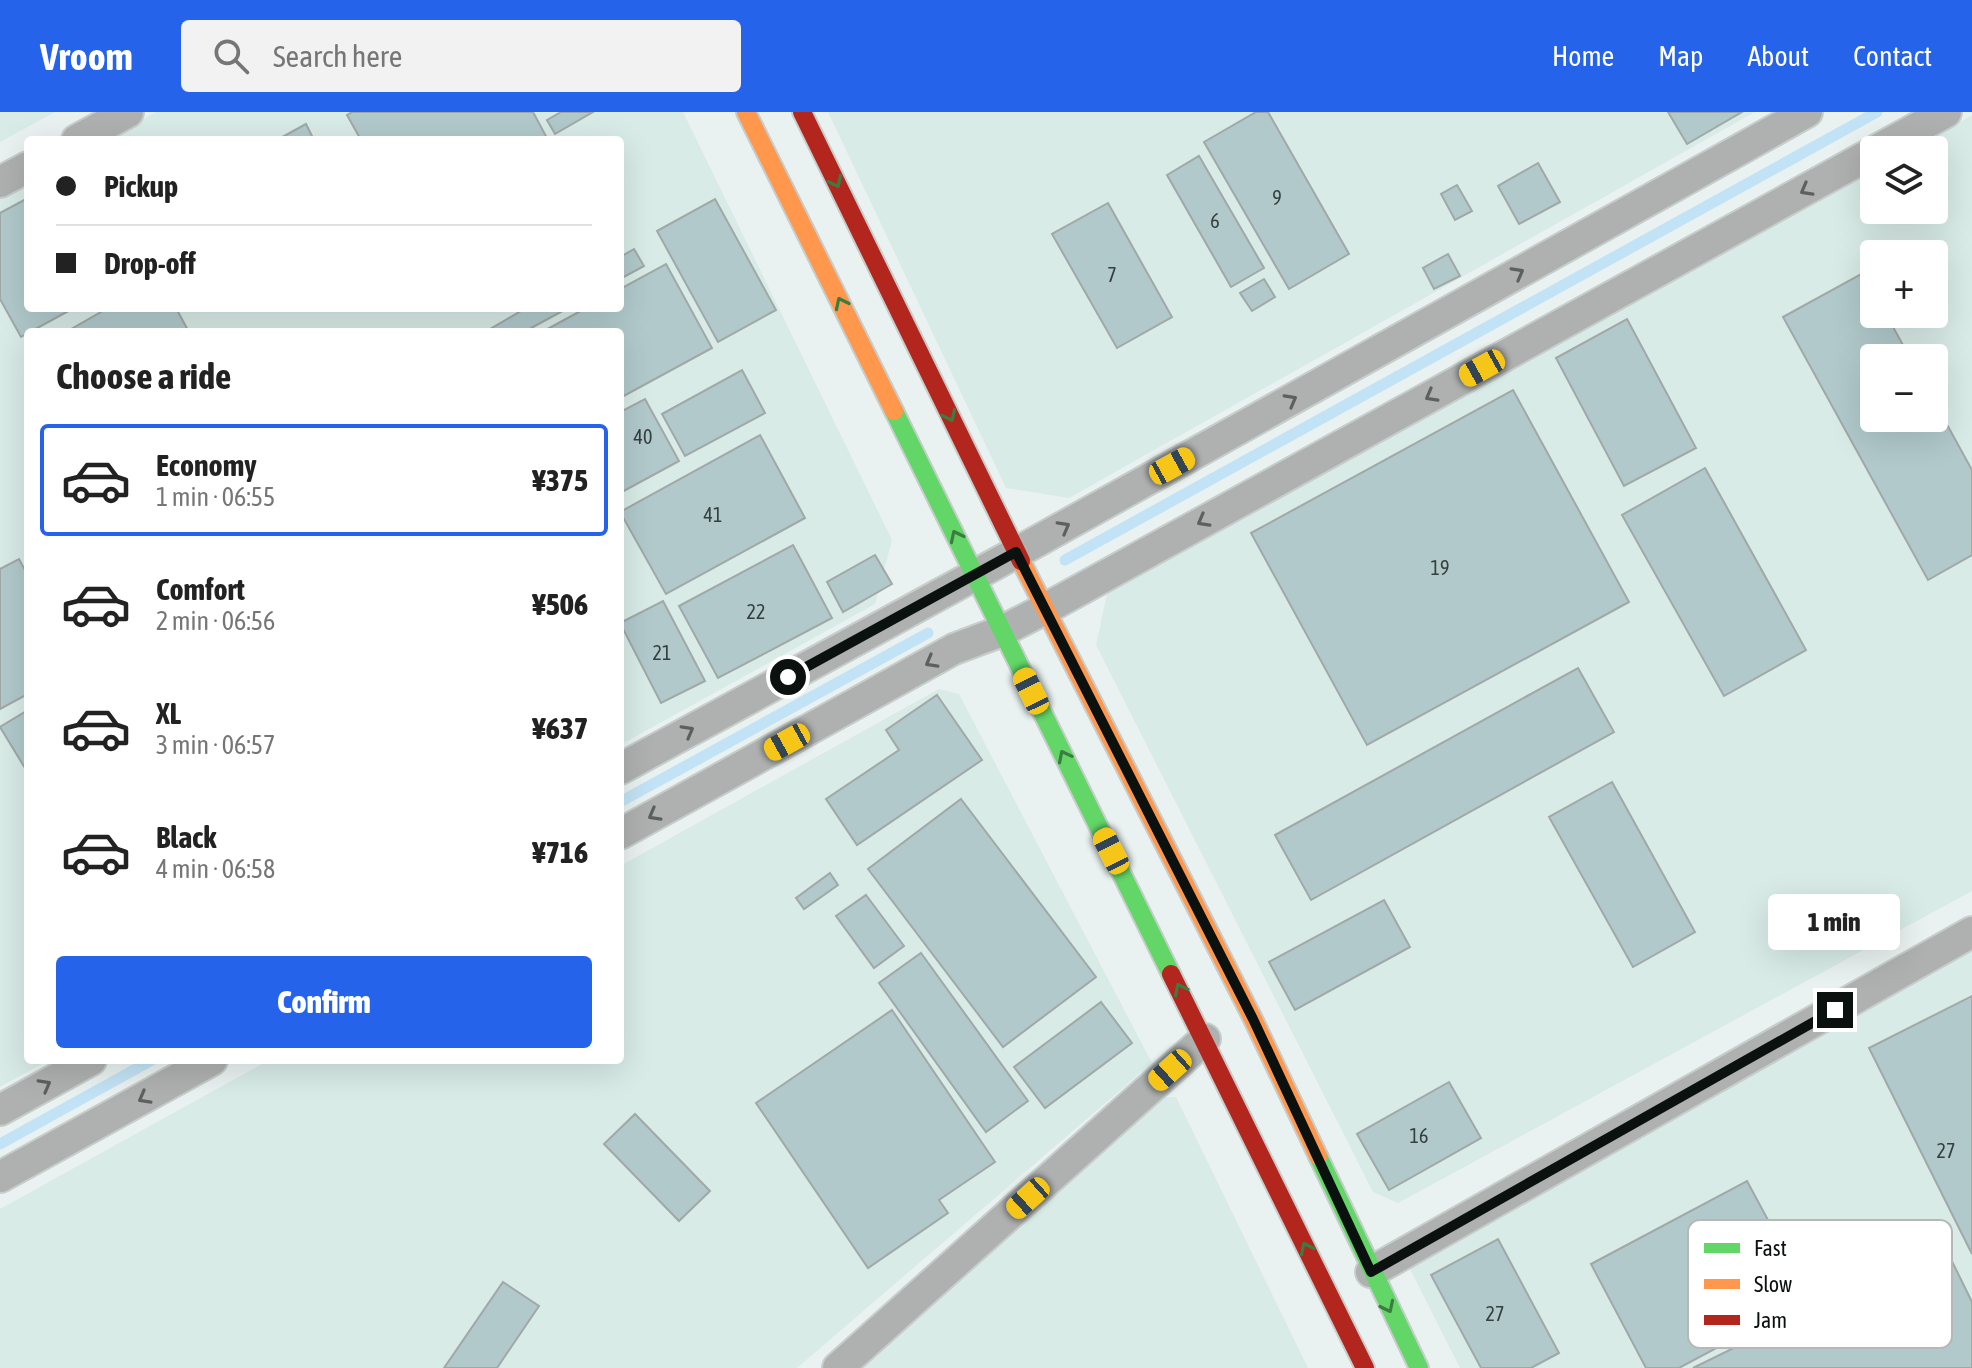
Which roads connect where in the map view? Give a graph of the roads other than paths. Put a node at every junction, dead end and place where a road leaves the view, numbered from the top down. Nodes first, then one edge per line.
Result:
1 (128, 112) edge
2 (746, 112) edge
3 (802, 112) edge
4 (1807, 112) edge
5 (1946, 112) edge
6 (84, 136) edge
7 (1903, 136) edge
8 (1860, 160) edge
9 (24, 169) edge
10 (0, 182) edge
11 (1016, 552) junction
12 (975, 574) junction
13 (1045, 609) junction
14 (1002, 631) junction
15 (624, 767) edge
16 (624, 832) edge
17 (1972, 932) edge
18 (1205, 1039) junction
19 (84, 1064) edge
20 (205, 1064) edge
21 (0, 1110) edge
22 (0, 1177) edge
23 (1371, 1272) junction
24 (838, 1368) edge
25 (1365, 1368) edge
26 (1419, 1368) edge

1 - 6 street
12 -> 2 street
3 -> 11 street
11 -> 4 street
5 - 7 street
8 -> 13 street
9 - 10 street
11 - 12 street
11 - 13 street
12 - 14 street
15 -> 12 street
13 - 14 street
13 - 23 street
14 -> 16 street
18 -> 14 street
17 - 23 street
18 - 24 street
25 -> 18 street
21 -> 19 street
20 -> 22 street
23 -> 26 street

